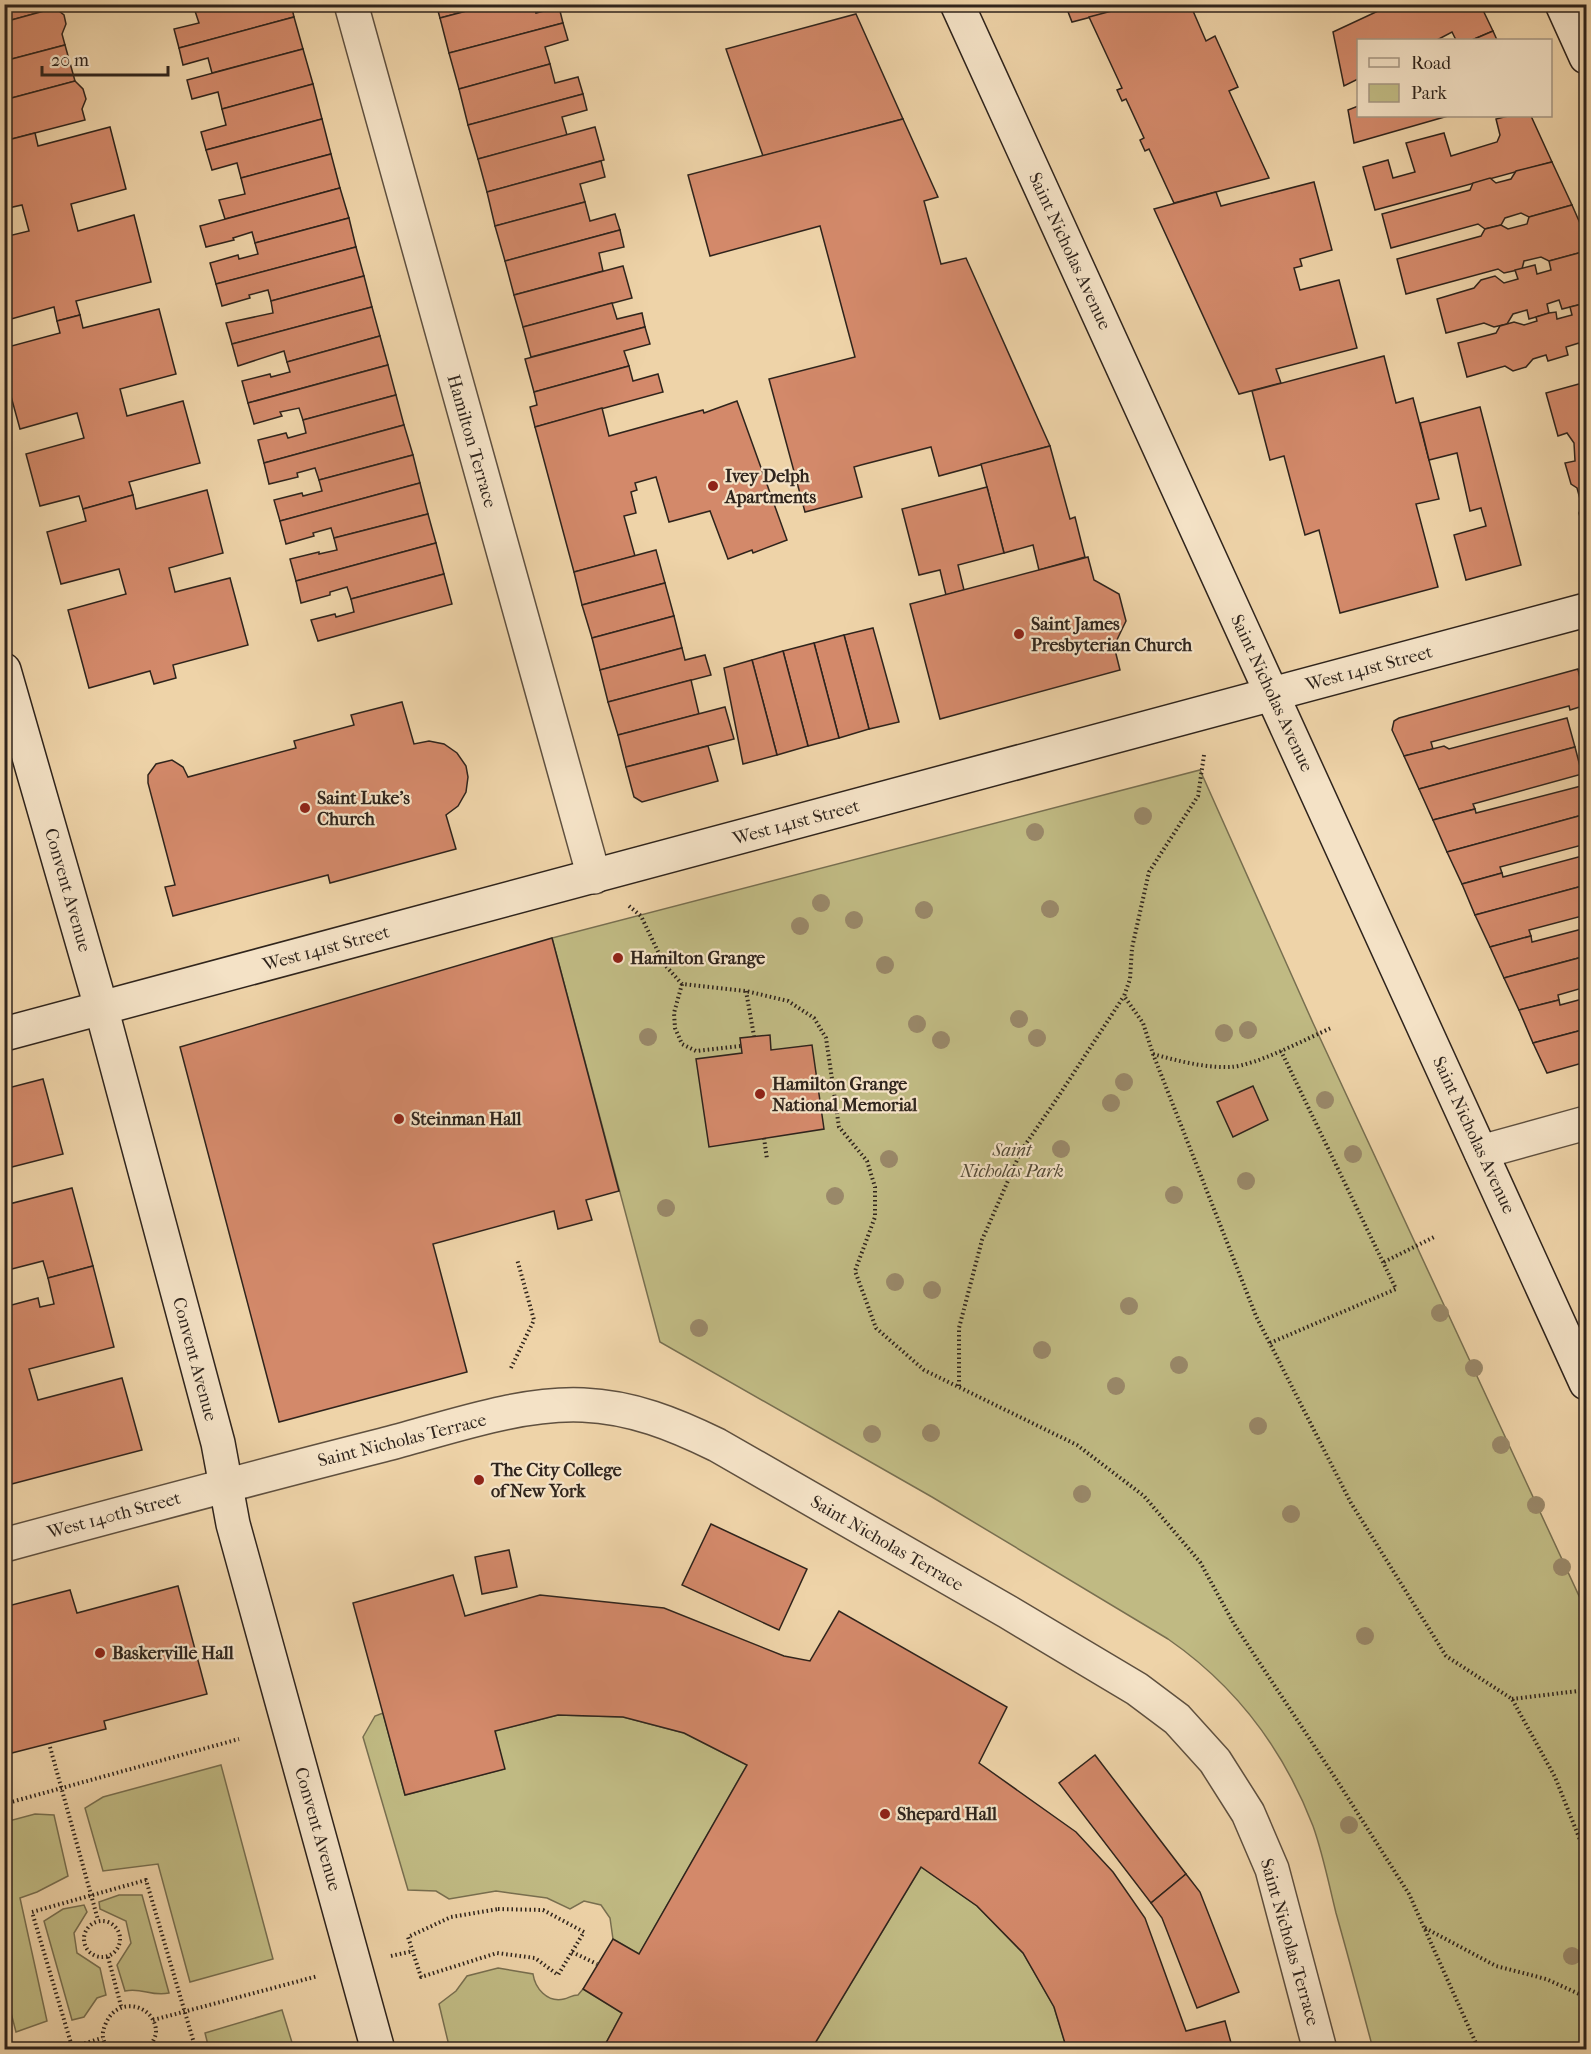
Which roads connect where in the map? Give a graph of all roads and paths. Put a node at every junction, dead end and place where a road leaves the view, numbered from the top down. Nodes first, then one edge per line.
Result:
1 (351, 4) edge
2 (957, 4) edge
3 (1562, 4) edge
4 (1587, 57) edge
5 (1587, 610) edge
6 (4, 670) edge
7 (1272, 693) junction
8 (1204, 755) dead end
9 (594, 877) junction
10 (682, 984) junction
11 (746, 992) junction
12 (1124, 996) junction
13 (101, 1007) junction
14 (1331, 1028) dead end
15 (4, 1034) edge
16 (754, 1036) dead end
17 (741, 1046) dead end
18 (1281, 1050) junction
19 (1154, 1054) junction
20 (1587, 1123) edge
21 (764, 1138) dead end
22 (1481, 1152) junction
23 (767, 1159) dead end
24 (1434, 1237) dead end
25 (517, 1259) dead end
26 (1384, 1262) junction
27 (1270, 1343) junction
28 (511, 1368) dead end
29 (1587, 1383) edge
30 (959, 1386) junction
31 (224, 1485) junction
32 (4, 1545) edge
33 (1587, 1690) edge
34 (1512, 1699) junction
35 (239, 1739) dead end
36 (50, 1747) dead end
37 (61, 1789) junction
38 (4, 1804) edge
39 (1587, 1855) edge
40 (90, 1894) junction
41 (98, 1920) junction
42 (1424, 1927) junction
43 (573, 1952) junction
44 (108, 1957) junction
45 (597, 1964) dead end
46 (271, 1988) dead end
47 (1587, 1997) edge
48 (121, 2006) junction
49 (185, 2012) junction
50 (153, 2020) junction
51 (102, 2038) junction
52 (73, 2048) edge
53 (63, 2049) edge
54 (108, 2049) edge
55 (149, 2049) edge
56 (196, 2049) edge
57 (378, 2049) edge
58 (1320, 2049) edge
59 (1479, 2049) edge

1 - 9 street, Hamilton Terrace
2 - 7 street, Saint Nicholas Avenue
3 - 4 street
5 - 7 street, West 141st Street
6 - 13 street, Convent Avenue
7 - 9 street, West 141st Street
7 - 22 street, Saint Nicholas Avenue
8 - 12 path
9 - 10 path
9 - 13 street, West 141st Street
10 - 11 path
10 - 17 path
11 - 16 path
11 - 30 path
12 - 19 path
12 - 30 path
13 - 15 street, West 141st Street
13 - 31 street, Convent Avenue
14 - 18 path
18 - 19 path
18 - 26 path
19 - 27 path
20 - 22 street
21 - 23 path
22 - 29 street, Saint Nicholas Avenue
24 - 26 path
25 - 28 path
26 - 27 path
27 - 34 path
30 - 42 path
31 - 32 street, West 140th Street
31 - 57 street, Convent Avenue
31 - 58 street, Saint Nicholas Terrace
33 - 34 path
34 - 39 path
35 - 37 path
36 - 37 path
37 - 38 path
37 - 40 path
40 - 41 path
40 - 49 path
40 - 52 path
41 - 44 path
41 - 44 path
42 - 47 path
42 - 59 path
43 - 43 path
43 - 45 path
44 - 48 path
46 - 49 path
48 - 50 path
48 - 51 path
49 - 50 path
49 - 56 path
50 - 55 path
51 - 52 path
51 - 54 path
52 - 53 path

